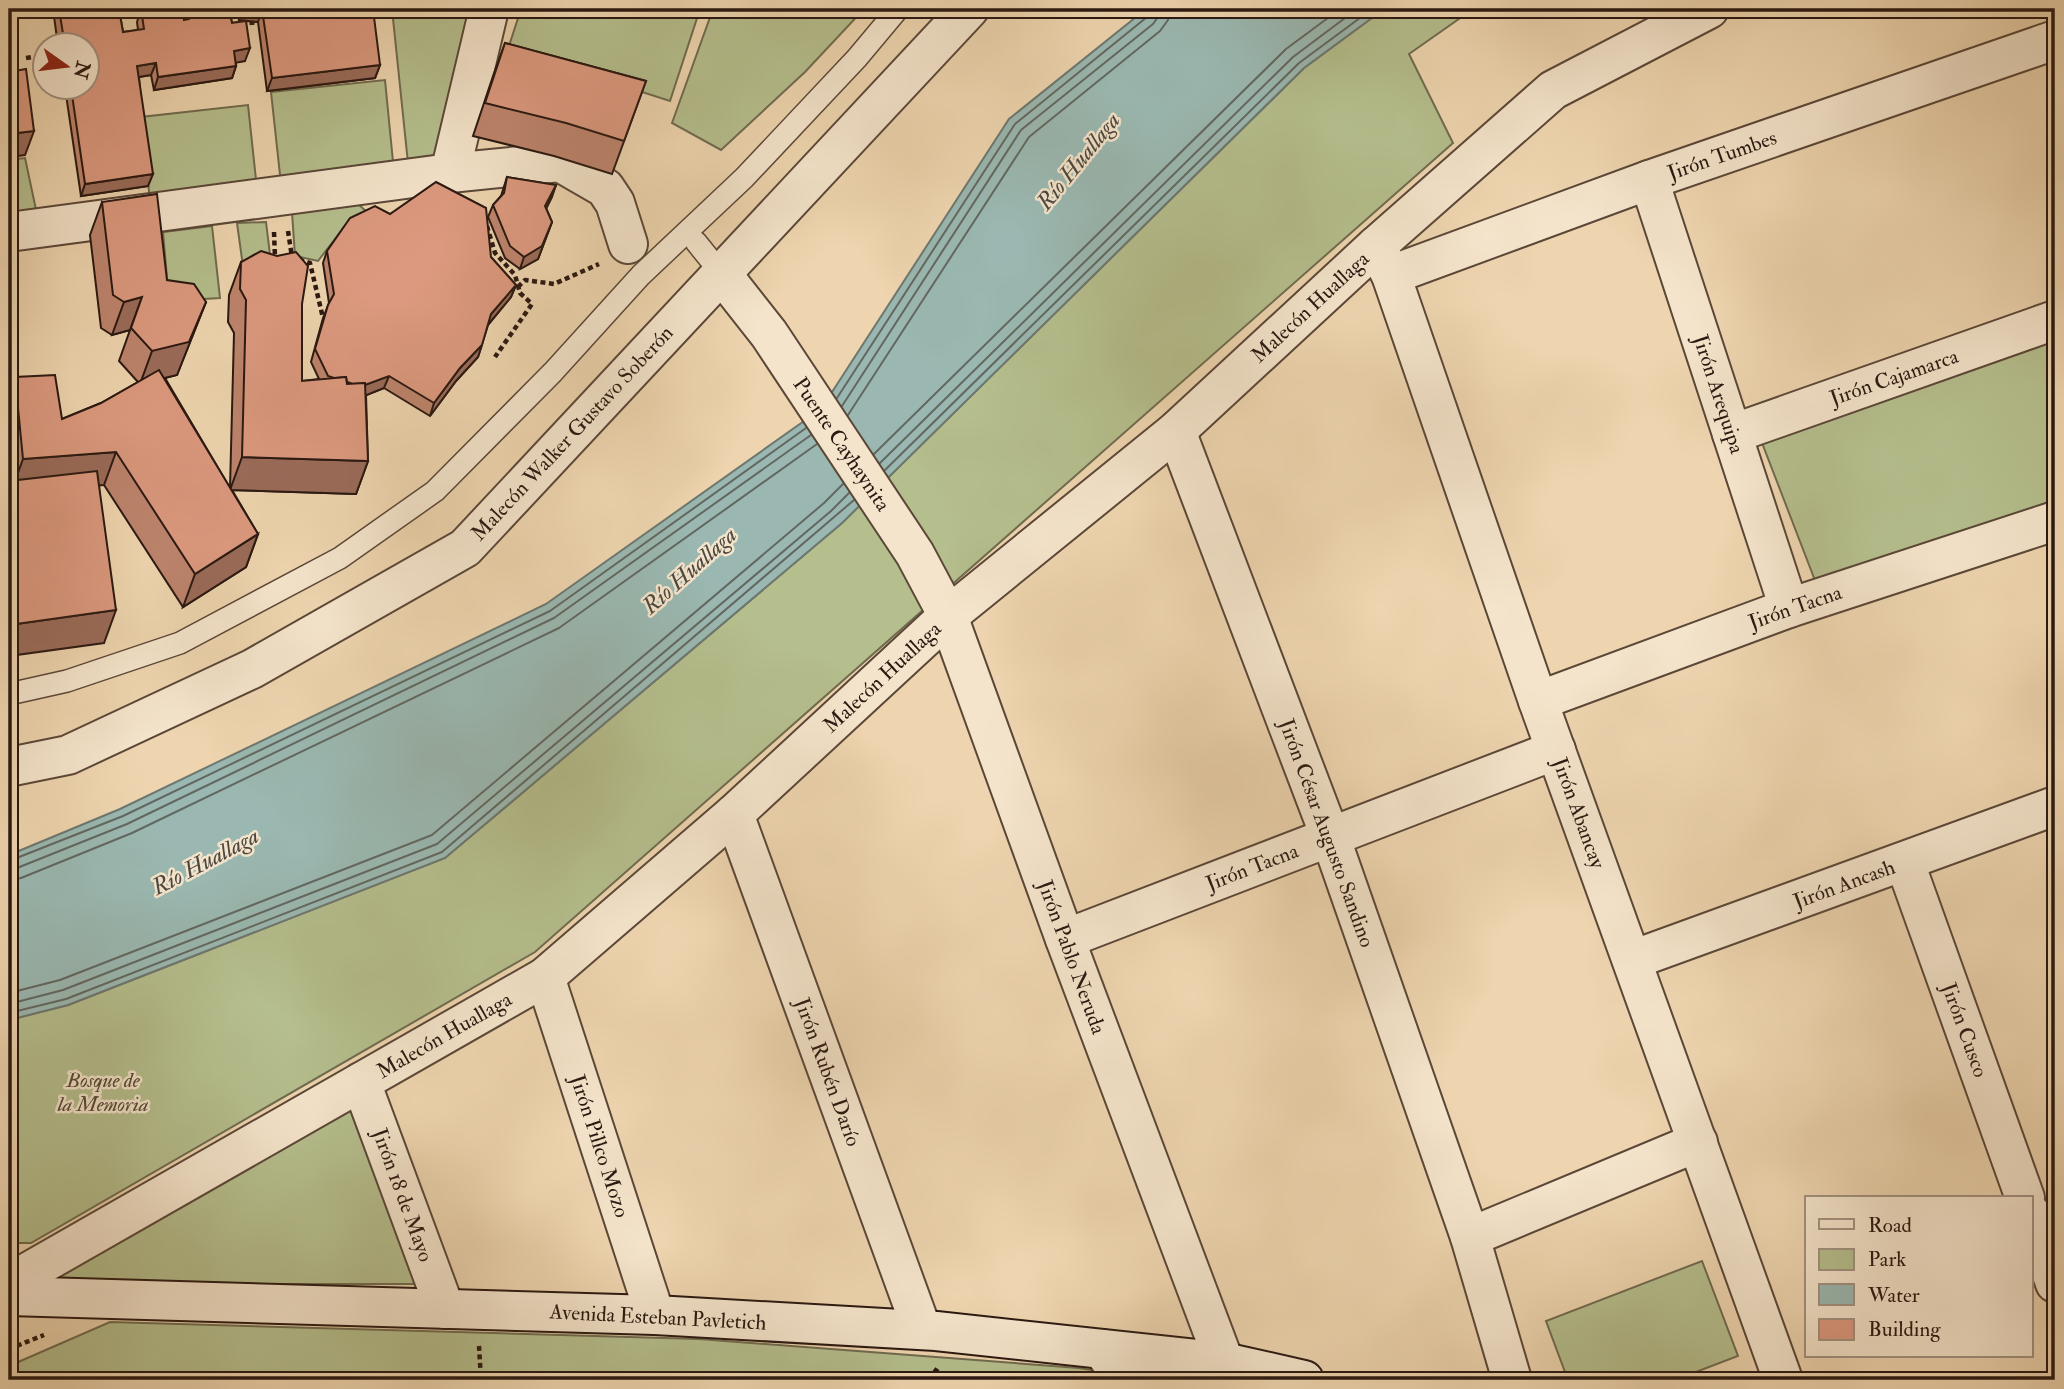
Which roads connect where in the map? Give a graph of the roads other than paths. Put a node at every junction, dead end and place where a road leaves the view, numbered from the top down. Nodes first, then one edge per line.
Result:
1 (489, 9) edge
2 (898, 9) edge
3 (969, 9) edge
4 (1709, 9) edge
5 (2055, 40) edge
6 (450, 173) junction
7 (1649, 180) junction
8 (9, 232) edge
9 (696, 242) dead end
10 (628, 244) road end
11 (1384, 261) junction
12 (721, 273) junction
13 (2055, 320) edge
14 (1176, 431) junction
15 (1732, 433) junction
16 (2055, 521) edge
17 (915, 554) joint
18 (1789, 608) junction
19 (948, 616) junction
20 (9, 694) edge
21 (1538, 701) junction
22 (1556, 750) junction
23 (9, 767) edge
24 (2055, 806) edge
25 (734, 814) junction
26 (1330, 836) junction
27 (1905, 863) junction
28 (1065, 939) junction
29 (1632, 960) junction
30 (545, 977) junction
31 (361, 1082) junction
32 (1698, 1142) junction
33 (2024, 1196) edge
34 (2032, 1217) edge
35 (1470, 1237) junction
36 (9, 1283) edge
37 (2055, 1283) edge
38 (9, 1296) edge
39 (445, 1309) junction
40 (655, 1315) junction
41 (922, 1330) junction
42 (1102, 1349) junction
43 (1227, 1371) edge
44 (1124, 1380) edge
45 (1304, 1380) edge
46 (1512, 1380) edge
47 (1783, 1380) edge

1 - 6 street
2 - 20 lane
3 - 12 street, Malecón Walker Gustavo Soberón
4 - 11 street, Malecón Huallaga
5 - 7 street, Jirón Tumbes
6 - 8 street
6 - 10 street
7 - 11 street, Jirón Tumbes
7 - 15 street, Jirón Arequipa
9 - 12 lane
11 - 14 street, Malecón Huallaga
11 - 21 street, Jirón Abancay
12 - 17 street, Puente Cayhaynita
12 - 23 street, Malecón Walker Gustavo Soberón
13 - 15 street, Jirón Cajamarca
14 - 19 street, Malecón Huallaga
14 - 26 street, Jirón César Augusto Sandino
15 - 18 street, Jirón Arequipa
16 - 18 street, Jirón Tacna
17 - 19 street, Jirón Pablo Neruda
18 - 21 street, Jirón Tacna
19 - 25 street, Malecón Huallaga
19 - 28 street, Jirón Pablo Neruda
21 - 22 street, Jirón Abancay
22 - 26 street, Jirón Tacna
22 - 29 street, Jirón Abancay
24 - 27 street, Jirón Ancash
25 - 30 street, Malecón Huallaga
25 - 41 street, Jirón Rubén Darío
26 - 28 street, Jirón Tacna
26 - 35 street, Jirón César Augusto Sandino
27 - 29 street, Jirón Ancash
27 - 33 street, Jirón Cusco
28 - 43 street, Jirón Pablo Neruda
29 - 32 street, Jirón Abancay
30 - 31 street, Malecón Huallaga
30 - 40 street, Jirón Pillco Mozo
31 - 36 street, Malecón Huallaga
31 - 39 street, Jirón 18 de Mayo
32 - 35 street
32 - 47 street, Jirón Abancay
34 - 37 street
35 - 46 street, Jirón César Augusto Sandino
38 - 39 street, Avenida Esteban Pavletich
39 - 40 street, Avenida Esteban Pavletich
40 - 41 street, Avenida Esteban Pavletich
41 - 42 street, Avenida Esteban Pavletich
42 - 43 street, Avenida Esteban Pavletich
42 - 44 street
43 - 45 street, Avenida Esteban Pavletich

